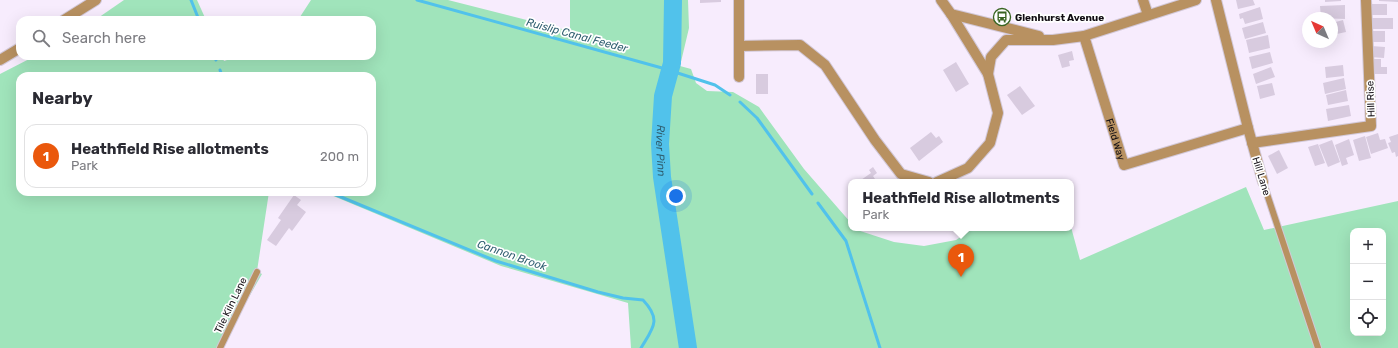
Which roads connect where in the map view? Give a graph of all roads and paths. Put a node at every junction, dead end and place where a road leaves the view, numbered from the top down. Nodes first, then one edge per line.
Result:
1 (96, 0) edge
2 (739, 0) edge
3 (941, 0) edge
4 (1143, 0) edge
5 (1196, 0) edge
6 (1216, 0) edge
7 (1366, 0) edge
8 (952, 14) junction
9 (1148, 15) junction
10 (70, 16) edge
11 (1084, 36) junction
12 (1053, 40) junction
13 (739, 46) junction
14 (16, 50) edge
15 (0, 60) edge
16 (988, 74) junction
17 (739, 78) dead end
18 (1248, 128) junction
19 (1252, 143) junction
20 (918, 179) edge
21 (944, 179) edge
22 (1263, 182) joint
23 (257, 272) dead end
24 (220, 348) edge
25 (1318, 348) edge

1 - 10 street
2 - 13 street
3 - 8 street
4 - 9 street
5 - 9 street
6 - 18 street, Hill Lane
7 - 19 street, Hill Rise
8 - 12 street
8 - 16 street
9 - 11 street
11 - 12 street
11 - 18 street, Field Way
12 - 16 street
13 - 17 street
13 - 20 street
14 - 15 street
16 - 21 street
18 - 19 street, Hill Lane
19 - 22 street, Hill Lane
22 - 25 lane, Hill Lane
23 - 24 lane, Tile Kiln Lane

